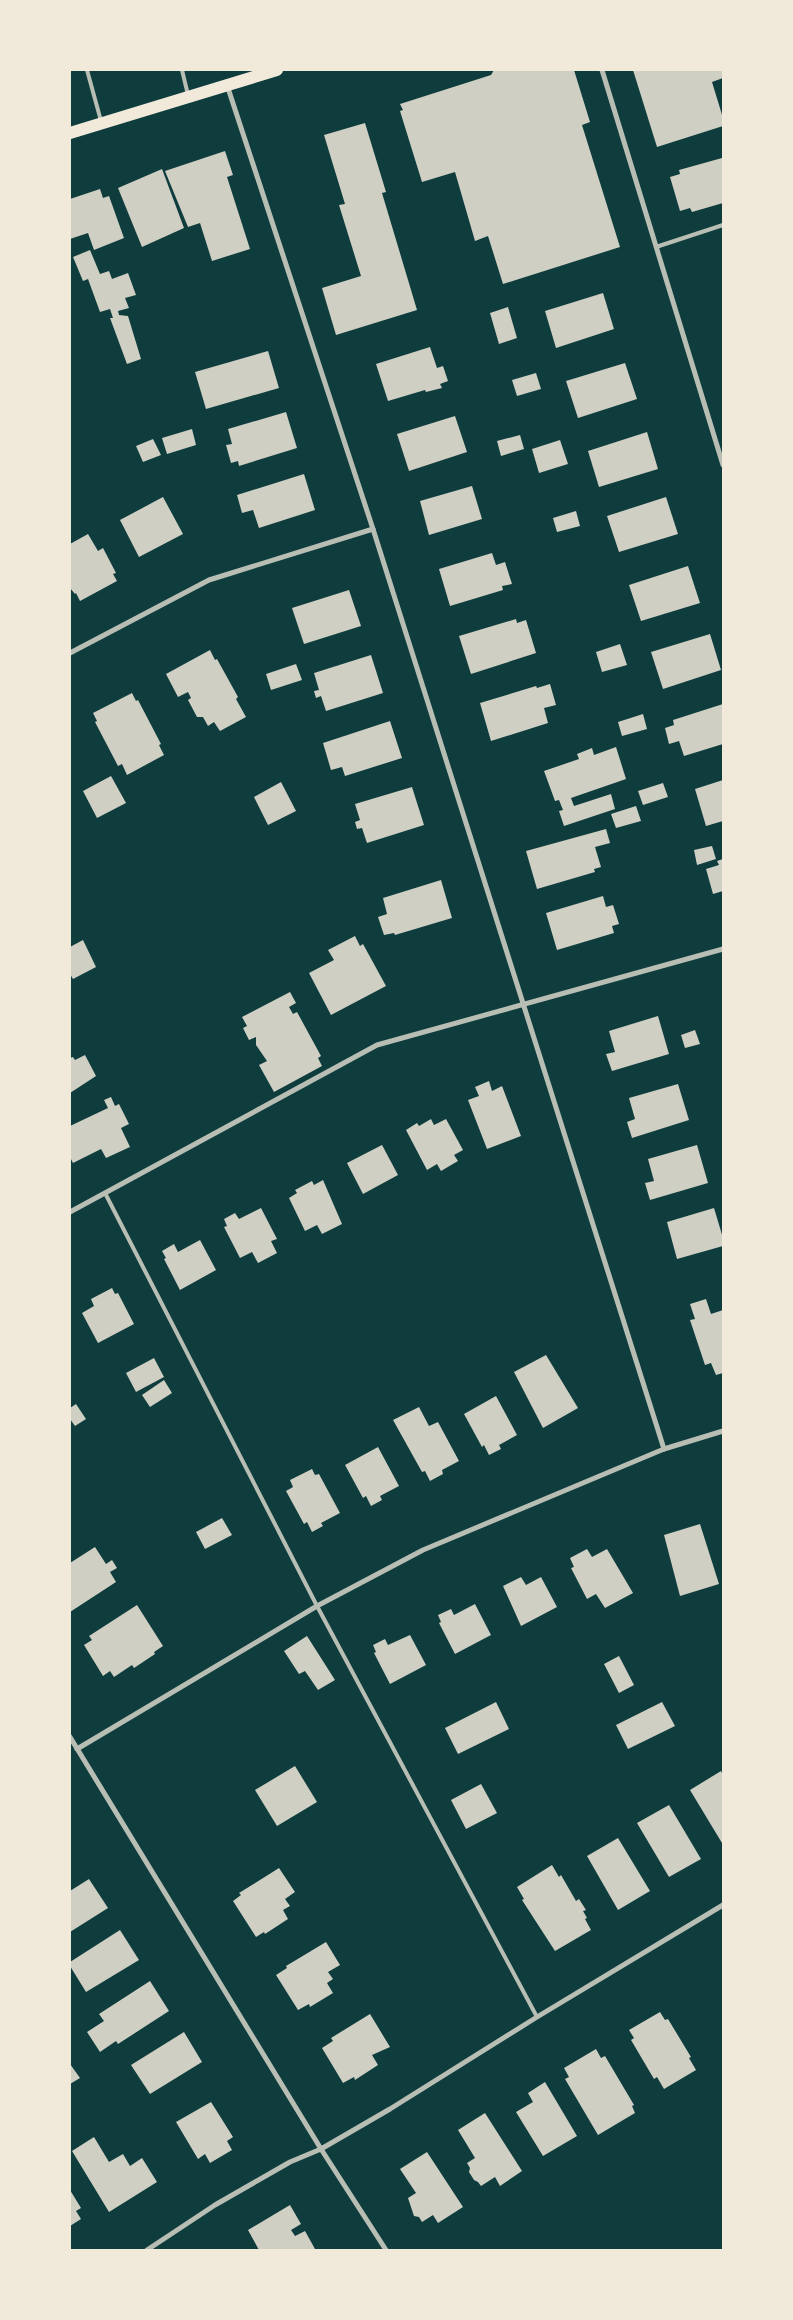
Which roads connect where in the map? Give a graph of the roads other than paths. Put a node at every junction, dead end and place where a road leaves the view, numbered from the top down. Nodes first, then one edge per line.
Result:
1 (86, 70) edge
2 (182, 70) edge
3 (277, 70) edge
4 (602, 70) edge
5 (227, 84) junction
6 (188, 97) junction
7 (102, 122) junction
8 (70, 134) edge
9 (723, 225) edge
10 (656, 247) junction
11 (723, 465) edge
12 (373, 529) junction
13 (70, 654) edge
14 (723, 948) edge
15 (524, 1005) junction
16 (105, 1193) junction
17 (70, 1212) edge
18 (723, 1431) edge
19 (664, 1449) junction
20 (317, 1606) junction
21 (70, 1737) edge
22 (78, 1749) junction
23 (723, 1905) edge
24 (537, 2017) junction
25 (321, 2149) junction
26 (147, 2250) edge
27 (386, 2250) edge

1 - 7 lane
2 - 6 lane
3 - 5 main road
4 - 10 street
5 - 6 main road
5 - 12 street
6 - 7 main road
7 - 8 main road
9 - 10 lane
10 - 11 street
12 - 13 street
12 - 15 street
14 - 15 street
15 - 16 street
15 - 19 street
16 - 17 street
16 - 20 lane
18 - 19 street
19 - 20 street
20 - 22 street
20 - 24 lane
21 - 22 street
22 - 25 street
23 - 24 street
24 - 25 street
25 - 26 street
25 - 27 street

